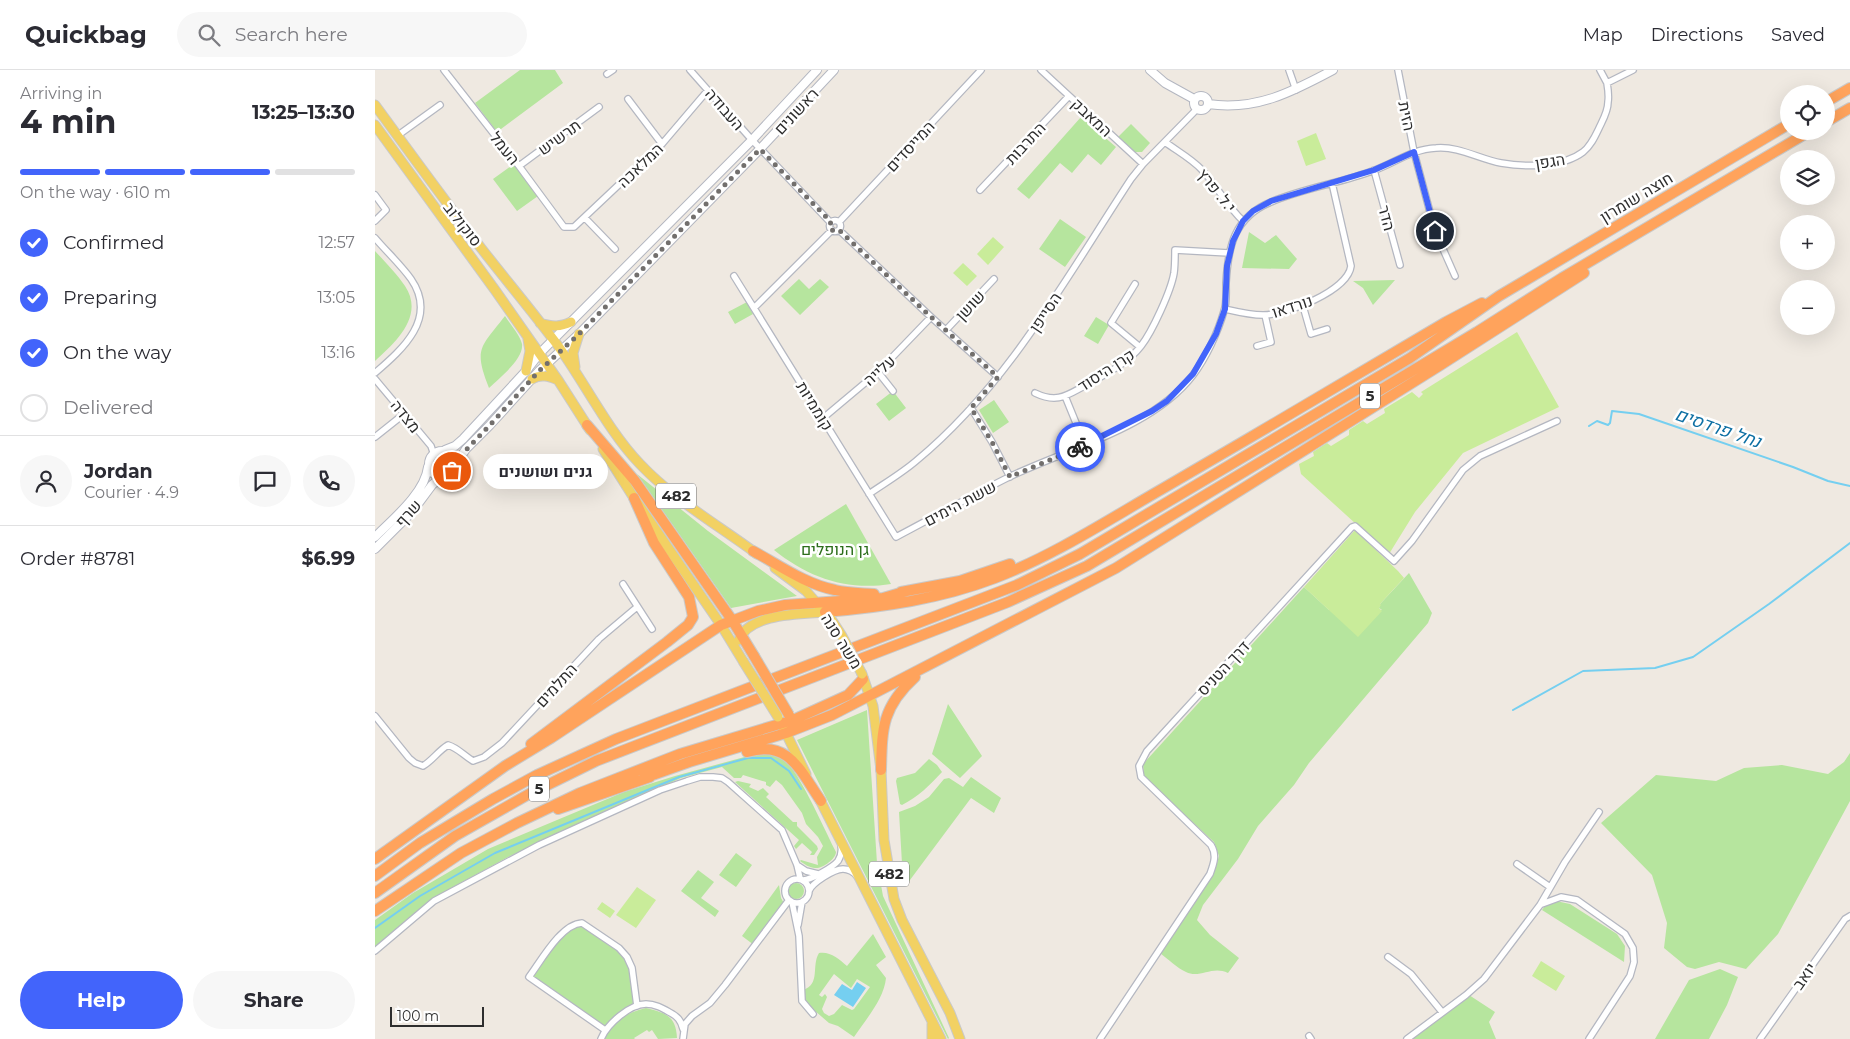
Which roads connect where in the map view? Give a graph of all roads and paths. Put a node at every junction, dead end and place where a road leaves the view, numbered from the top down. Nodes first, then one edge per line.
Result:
1 (444, 70) edge
2 (690, 70) edge
3 (817, 70) edge
4 (834, 70) edge
5 (981, 70) edge
6 (1041, 70) edge
7 (1150, 70) edge
8 (1289, 70) edge
9 (1333, 70) edge
10 (1398, 70) edge
11 (1600, 70) edge
12 (1633, 70) edge
13 (1607, 83) junction
14 (1850, 88) edge
15 (708, 90) junction
16 (1296, 90) junction
17 (1069, 96) junction
18 (1835, 97) edge
19 (1194, 99) junction
20 (628, 100) dead end
21 (375, 104) edge
22 (1208, 104) junction
23 (440, 105) dead end
24 (599, 107) dead end
25 (1850, 108) edge
26 (1196, 110) junction
27 (1835, 117) edge
28 (375, 125) edge
29 (1780, 129) edge
30 (397, 136) junction
31 (752, 140) junction
32 (1795, 140) edge
33 (1165, 142) junction
34 (662, 144) junction
35 (760, 149) junction
36 (1414, 152) junction
37 (1143, 164) junction
38 (519, 166) junction
39 (1374, 170) junction
40 (1332, 183) junction
41 (981, 190) dead end
42 (375, 195) edge
43 (585, 218) junction
44 (375, 221) edge
45 (1243, 221) junction
46 (831, 222) junction
47 (839, 222) junction
48 (565, 227) joint
49 (832, 230) junction
50 (839, 230) junction
51 (1640, 234) junction
52 (375, 238) edge
53 (615, 249) dead end
54 (1229, 253) junction
55 (1400, 265) dead end
56 (734, 276) dead end
57 (1455, 276) dead end
58 (994, 279) dead end
59 (1135, 284) dead end
60 (1499, 296) junction
61 (1303, 306) junction
62 (754, 308) junction
63 (1225, 309) junction
64 (1265, 315) junction
65 (931, 317) junction
66 (571, 322) junction
67 (540, 323) junction
68 (1327, 329) dead end
69 (945, 330) junction
70 (579, 334) junction
71 (527, 336) junction
72 (554, 340) junction
73 (1257, 346) dead end
74 (1140, 347) junction
75 (561, 351) junction
76 (539, 354) junction
77 (547, 364) junction
78 (526, 371) junction
79 (577, 372) junction
80 (878, 372) junction
81 (375, 374) edge
82 (998, 377) junction
83 (375, 379) edge
84 (532, 379) junction
85 (558, 380) junction
86 (893, 391) dead end
87 (1035, 393) dead end
88 (1065, 396) junction
89 (971, 408) junction
90 (403, 414) junction
91 (823, 418) junction
92 (1557, 421) dead end
93 (587, 425) junction
94 (375, 437) edge
95 (1085, 445) junction
96 (445, 450) junction
97 (434, 455) junction
98 (455, 465) junction
99 (429, 467) junction
100 (441, 477) junction
101 (1010, 477) junction
102 (869, 494) junction
103 (634, 498) junction
104 (1083, 534) junction
105 (375, 537) edge
106 (896, 537) joint
107 (375, 549) edge
108 (753, 551) junction
109 (623, 584) dead end
110 (907, 592) junction
111 (817, 603) junction
112 (637, 606) junction
113 (828, 616) junction
114 (732, 620) junction
115 (721, 624) junction
116 (652, 629) dead end
117 (741, 635) junction
118 (738, 652) junction
119 (925, 667) junction
120 (863, 676) junction
121 (871, 696) junction
122 (375, 716) edge
123 (791, 718) junction
124 (782, 725) junction
125 (808, 725) junction
126 (505, 766) junction
127 (881, 770) junction
128 (644, 778) junction
129 (821, 802) junction
130 (1599, 812) dead end
131 (517, 823) junction
132 (839, 839) junction
133 (793, 855) junction
134 (375, 859) edge
135 (1517, 864) dead end
136 (797, 865) junction
137 (818, 874) junction
138 (375, 876) edge
139 (860, 878) junction
140 (801, 879) junction
141 (790, 880) junction
142 (1550, 887) junction
143 (809, 891) junction
144 (375, 892) edge
145 (790, 901) junction
146 (802, 902) junction
147 (1540, 905) junction
148 (375, 910) edge
149 (1850, 916) edge
150 (798, 927) junction
151 (375, 950) edge
152 (1388, 957) dead end
153 (637, 1006) junction
154 (1442, 1012) junction
155 (813, 1014) dead end
156 (931, 1019) junction
157 (605, 1030) junction
158 (683, 1030) junction
159 (957, 1036) edge
160 (601, 1039) edge
161 (683, 1039) edge
162 (932, 1039) edge
163 (941, 1039) edge
164 (1100, 1039) edge
165 (1407, 1039) edge
166 (1589, 1039) edge
167 (1760, 1039) edge

1 - 38 street, העמל
2 - 15 street, העבודה
3 - 31 street, ראשונים
4 - 35 street, ראשונים
5 - 47 street, המייסדים
6 - 17 street, המאבק
7 - 19 street
8 - 16 street
9 - 16 street
10 - 36 street, הזית
11 - 13 street
12 - 13 street
13 - 36 street, הגפן
14 - 18 highway
15 - 31 street, העבודה
15 - 34 street, המלאכה
16 - 22 street
17 - 37 street, המאבק
17 - 41 street, התרבות
19 - 22 street
19 - 26 street
20 - 34 street
21 - 30 main road, סוקולוב / 482
22 - 26 street
23 - 30 street
24 - 38 street, תרשיש
25 - 27 highway
26 - 33 street, הסייפן
28 - 71 main road, סוקולוב / 482
29 - 60 highway, חוצה שומרון / 5
30 - 67 main road, סוקולוב / 482
31 - 35 street, העבודה
31 - 66 street, ראשונים
32 - 51 highway, 5
33 - 37 street, הסייפן
33 - 45 street, י.ל. פרץ
34 - 43 street, המלאכה
35 - 46 street, העבודה
35 - 70 street, ראשונים
36 - 39 street, הגפן
36 - 57 street, הזית
37 - 82 street, הסייפן
38 - 48 street, העמל
39 - 40 street, הגפן
39 - 55 street, הדר
40 - 45 street, הגפן
40 - 61 street, נורדאו
42 - 44 street
43 - 48 street, המלאכה
43 - 53 street
45 - 54 street, ששת הימים
46 - 47 street
46 - 49 street
47 - 50 street
49 - 50 street
49 - 62 street
50 - 65 street
51 - 119 highway
51 - 144 highway, 5
52 - 81 street
54 - 63 street, ששת הימים
54 - 74 street, קרן היסוד
56 - 62 street, קוממיות
58 - 69 street, שושן
59 - 74 street
60 - 104 highway
60 - 138 highway, 5
61 - 64 street, נורדאו
61 - 68 street
62 - 91 street, קוממיות
63 - 64 street, נורדאו
63 - 95 street, ששת הימים
64 - 73 street
65 - 69 street
65 - 80 street, עלייה
66 - 67 main road
66 - 72 street, ראשונים
67 - 72 main road, סוקולוב / 482
69 - 82 street
70 - 75 street, ראשונים
70 - 79 main road
71 - 76 main road, סוקולוב / 482
71 - 78 main road
72 - 75 main road, משה סנה / 482
72 - 76 street, ראשונים
74 - 88 street, קרן היסוד
75 - 77 street, ראשונים
75 - 79 main road, משה סנה / 482
76 - 77 main road, 482
76 - 78 street
77 - 84 street
77 - 85 main road, 482
78 - 96 street
79 - 108 main road, משה סנה / 482
80 - 86 street
80 - 91 street, עלייה
82 - 89 street, הסייפן
83 - 90 street, מצדה
84 - 85 main road
84 - 98 street
85 - 93 main road, 482
87 - 88 street, קרן היסוד
88 - 95 street, קרן היסוד
89 - 101 street
89 - 102 street, הסייפן
90 - 94 street
90 - 97 street, מצדה
91 - 102 street, קוממיות
92 - 164 street, דרך הטניס
93 - 103 main road, 482
93 - 114 highway
95 - 101 street, ששת הימים
96 - 97 street
96 - 98 street
97 - 99 street
98 - 100 street
99 - 100 street
99 - 105 street, שרף
100 - 107 street, שרף
101 - 106 street, ששת הימים
102 - 106 street, קוממיות
103 - 115 main road, 482
103 - 126 highway
104 - 110 highway
104 - 113 highway
108 - 110 highway
108 - 111 main road, משה סנה / 482
109 - 112 street
110 - 111 highway
111 - 113 main road, משה סנה / 482
111 - 114 highway
112 - 116 street
112 - 122 street, התלמים
113 - 117 main road
113 - 120 main road, משה סנה / 482, bridge
114 - 115 highway
114 - 117 highway
115 - 118 main road, 482
115 - 126 highway
117 - 118 main road
117 - 123 highway, bridge
118 - 124 main road, 482, bridge
119 - 121 highway
119 - 127 highway
120 - 121 main road, משה סנה / 482
120 - 123 highway
121 - 125 highway
121 - 127 main road, משה סנה / 482
123 - 124 highway
123 - 125 highway
124 - 125 highway
124 - 128 highway
124 - 129 main road, 482
124 - 131 highway
126 - 134 highway
127 - 159 main road, משה סנה / 482
128 - 129 highway
128 - 131 highway
129 - 132 main road, 482
130 - 142 street
131 - 148 highway
132 - 137 street
132 - 139 main road, 482
133 - 136 street
133 - 141 street
133 - 151 street
135 - 142 street
136 - 137 street
136 - 140 street
137 - 140 street
139 - 143 street
139 - 156 main road, 482
140 - 141 street
140 - 143 street
141 - 145 street
142 - 147 street
143 - 146 street
145 - 146 street
145 - 150 street
145 - 158 street
146 - 150 street
147 - 154 street
147 - 166 street
149 - 167 street, יואב
150 - 155 street
152 - 154 street
153 - 157 street
153 - 157 street
153 - 158 street
154 - 165 street
156 - 162 main road
156 - 163 main road, 482
157 - 160 street
158 - 161 street

